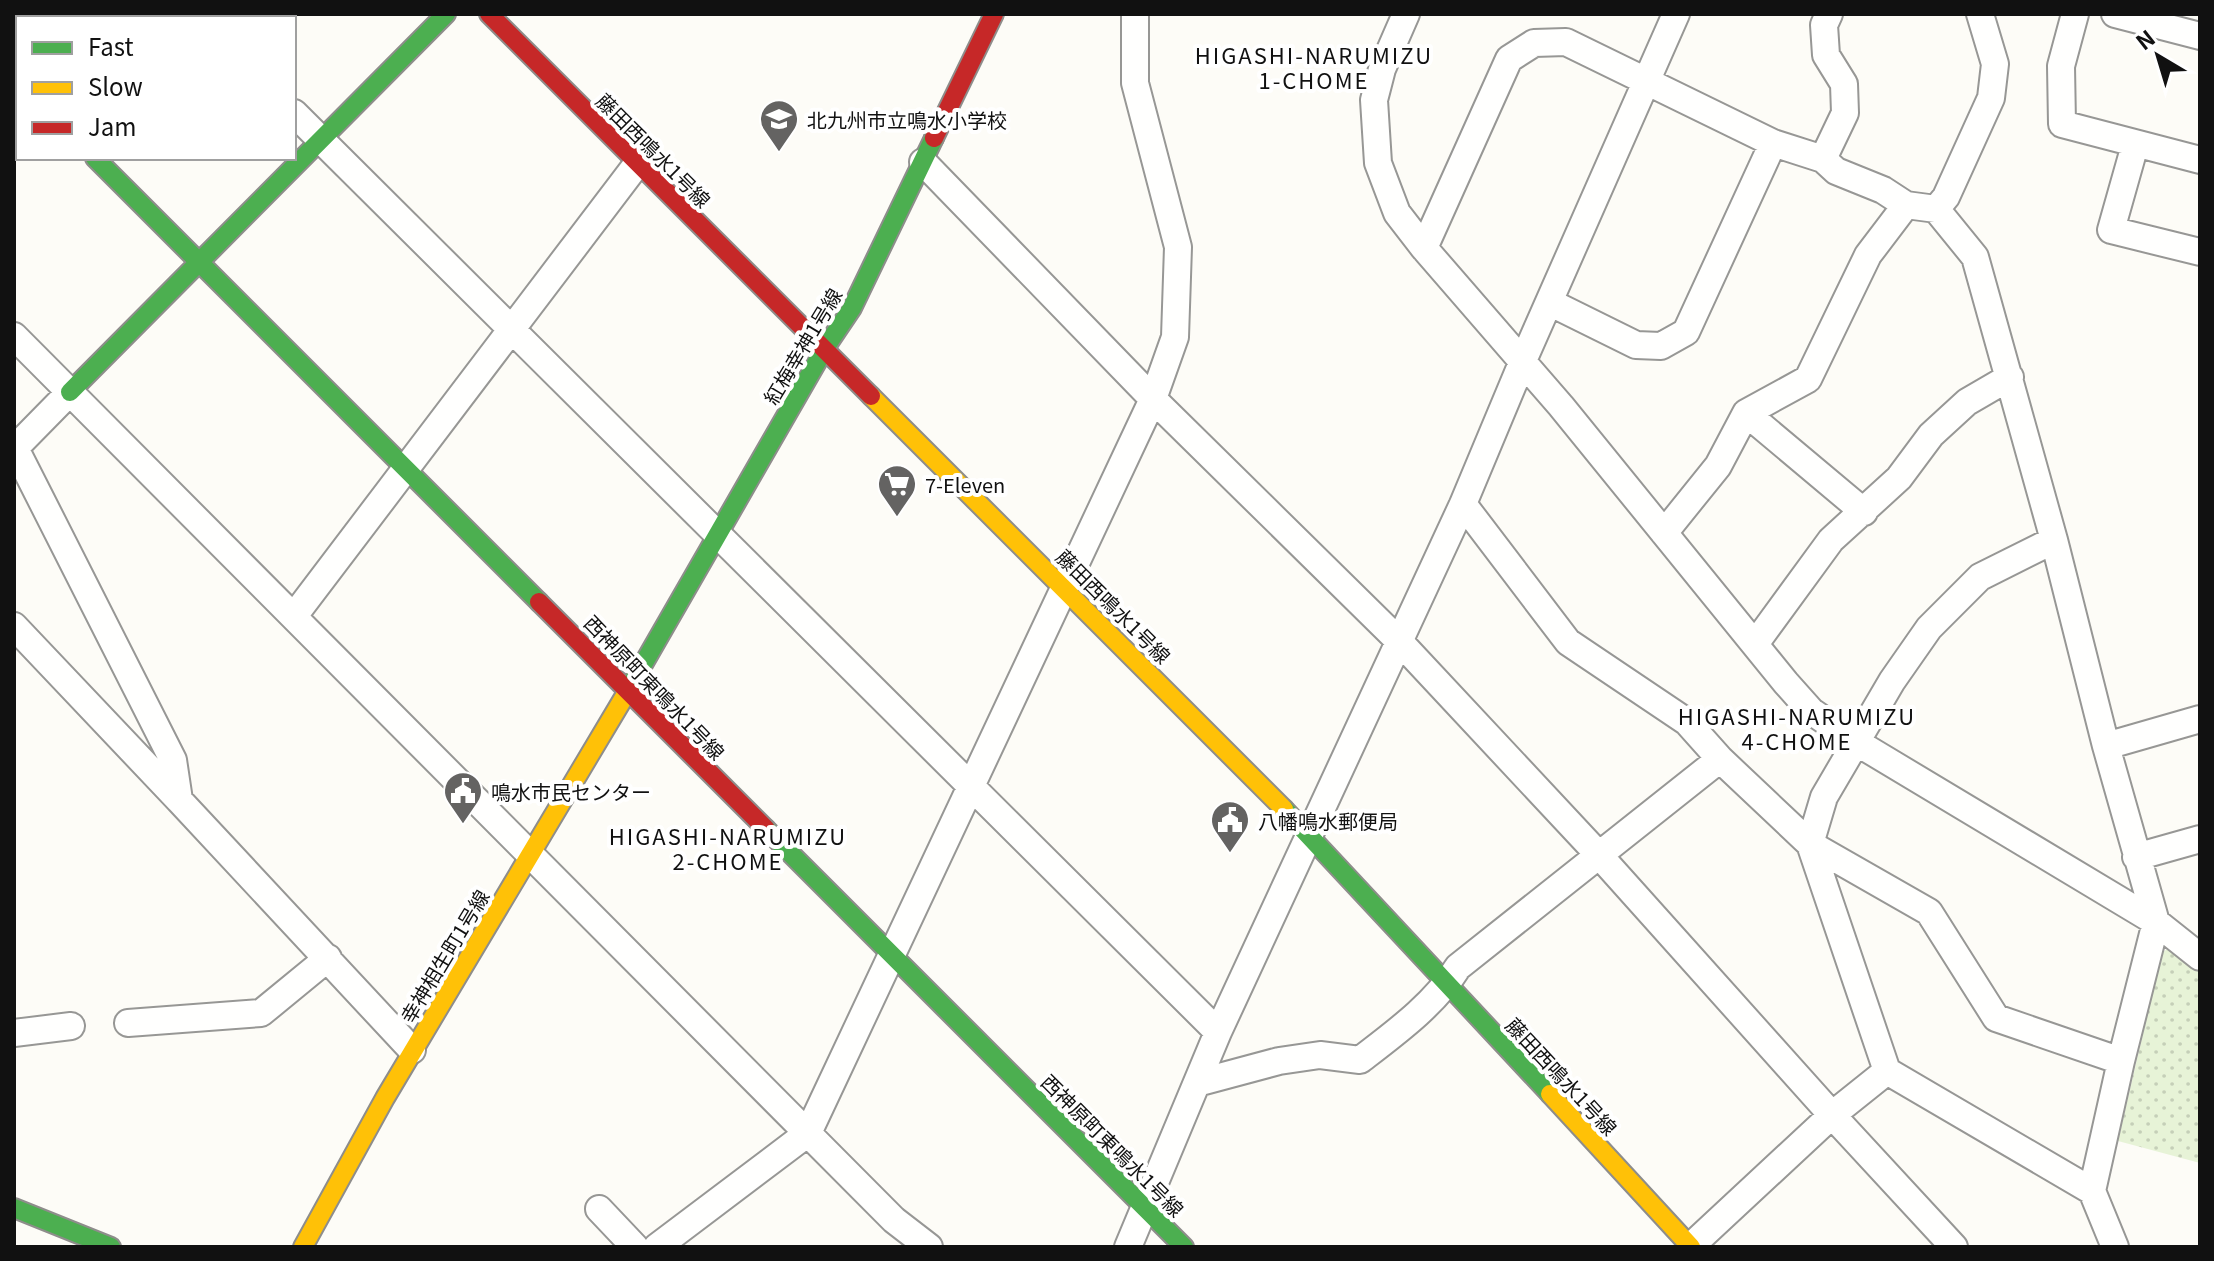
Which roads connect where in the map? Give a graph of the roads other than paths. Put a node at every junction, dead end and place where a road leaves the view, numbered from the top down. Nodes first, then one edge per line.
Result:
1 (446, 14) edge
2 (489, 14) edge
3 (994, 14) edge
4 (1135, 14) edge
5 (1406, 14) edge
6 (1675, 14) edge
7 (1829, 14) edge
8 (1980, 14) edge
9 (2075, 14) edge
10 (2115, 14) edge
11 (2200, 36) edge
12 (1646, 82) junction
13 (296, 115) edge
14 (321, 140) junction
15 (1773, 143) junction
16 (2135, 145) junction
17 (1823, 159) junction
18 (97, 160) edge
19 (2200, 160) edge
20 (923, 162) junction
21 (637, 164) junction
22 (1906, 205) junction
23 (1936, 209) junction
24 (1424, 248) junction
25 (2200, 252) edge
26 (200, 264) junction
27 (1549, 302) junction
28 (511, 328) junction
29 (14, 336) edge
30 (825, 348) junction
31 (1522, 363) junction
32 (2010, 377) junction
33 (70, 392) junction
34 (1153, 399) junction
35 (1746, 413) junction
36 (14, 448) edge
37 (405, 470) junction
38 (1463, 504) junction
39 (1864, 512) junction
40 (1664, 533) junction
41 (717, 535) junction
42 (2054, 540) junction
43 (1063, 586) junction
44 (294, 616) junction
45 (14, 626) edge
46 (1400, 642) junction
47 (1755, 644) junction
48 (626, 690) junction
49 (2200, 719) edge
50 (1856, 742) junction
51 (2106, 746) junction
52 (1720, 759) junction
53 (970, 786) junction
54 (179, 800) junction
55 (1310, 835) junction
56 (2200, 839) edge
57 (1810, 844) junction
58 (531, 855) junction
59 (1599, 855) junction
60 (2136, 857) junction
61 (2156, 922) junction
62 (891, 956) junction
63 (2200, 957) edge
64 (328, 958) junction
65 (1447, 984) junction
66 (128, 1023) dead end
67 (71, 1026) dead end
68 (1218, 1032) junction
69 (14, 1033) edge
70 (412, 1050) junction
71 (2121, 1061) junction
72 (1887, 1071) junction
73 (1197, 1083) junction
74 (1832, 1115) junction
75 (808, 1133) junction
76 (2092, 1191) junction
77 (14, 1208) edge
78 (1146, 1208) junction
79 (599, 1209) dead end
80 (111, 1247) edge
81 (303, 1247) edge
82 (635, 1247) edge
83 (657, 1247) edge
84 (929, 1247) edge
85 (1128, 1247) edge
86 (1184, 1247) edge
87 (1690, 1247) edge
88 (1954, 1247) edge
89 (2115, 1247) edge

1 - 14 street
2 - 21 street, 藤田西鳴水1号線
3 - 20 street, 紅梅幸神1号線
4 - 34 street
5 - 24 street
6 - 12 street
7 - 17 street
8 - 23 street
9 - 16 street
10 - 11 street
12 - 15 street
12 - 24 street
12 - 27 street
13 - 14 street
14 - 26 street
14 - 28 street
15 - 17 street
15 - 27 street
16 - 19 street
16 - 25 street
17 - 22 street
18 - 26 street, 西神原町東鳴水1号線
20 - 30 street, 紅梅幸神1号線
20 - 34 street
21 - 28 street
21 - 30 street, 藤田西鳴水1号線
22 - 23 street
22 - 35 street
23 - 32 street
24 - 31 street
26 - 33 street
26 - 37 street, 西神原町東鳴水1号線
27 - 31 street
28 - 37 street
28 - 41 street
29 - 33 street
30 - 41 street, 紅梅幸神1号線
30 - 43 street, 藤田西鳴水1号線
31 - 38 street
31 - 40 street
32 - 39 street
32 - 42 street
33 - 36 street
33 - 44 street
34 - 43 street
34 - 46 street
35 - 39 street
35 - 40 street
36 - 54 street
37 - 44 street
37 - 48 street, 西神原町東鳴水1号線
38 - 46 street
38 - 52 street
39 - 47 street
40 - 47 street
41 - 48 street, 紅梅幸神1号線
41 - 53 street
42 - 50 street
42 - 51 street
43 - 53 street
43 - 55 street, 藤田西鳴水1号線
44 - 58 street
45 - 54 street
46 - 55 street
46 - 59 street
47 - 50 street
48 - 58 street, 幸神相生町1号線
48 - 62 street, 西神原町東鳴水1号線
49 - 51 street
50 - 57 street
50 - 61 street
51 - 60 street
52 - 57 street
52 - 59 street
53 - 62 street
53 - 68 street
54 - 64 street
55 - 65 street, 藤田西鳴水1号線
55 - 68 street
56 - 60 street
57 - 71 street
57 - 72 street
58 - 70 street, 幸神相生町1号線
58 - 75 street
59 - 65 street
59 - 74 street
60 - 61 street
61 - 63 street
61 - 71 street
62 - 75 street
62 - 78 street, 西神原町東鳴水1号線
64 - 66 street
64 - 70 street
65 - 73 street
65 - 87 street, 藤田西鳴水1号線
67 - 69 street
68 - 73 street
70 - 81 street, 幸神相生町1号線
71 - 76 street
72 - 74 street
72 - 76 street
73 - 78 street
74 - 87 street
74 - 88 street
75 - 83 street
75 - 84 street
76 - 89 street
77 - 80 street
78 - 85 street
78 - 86 street, 西神原町東鳴水1号線
79 - 82 street

